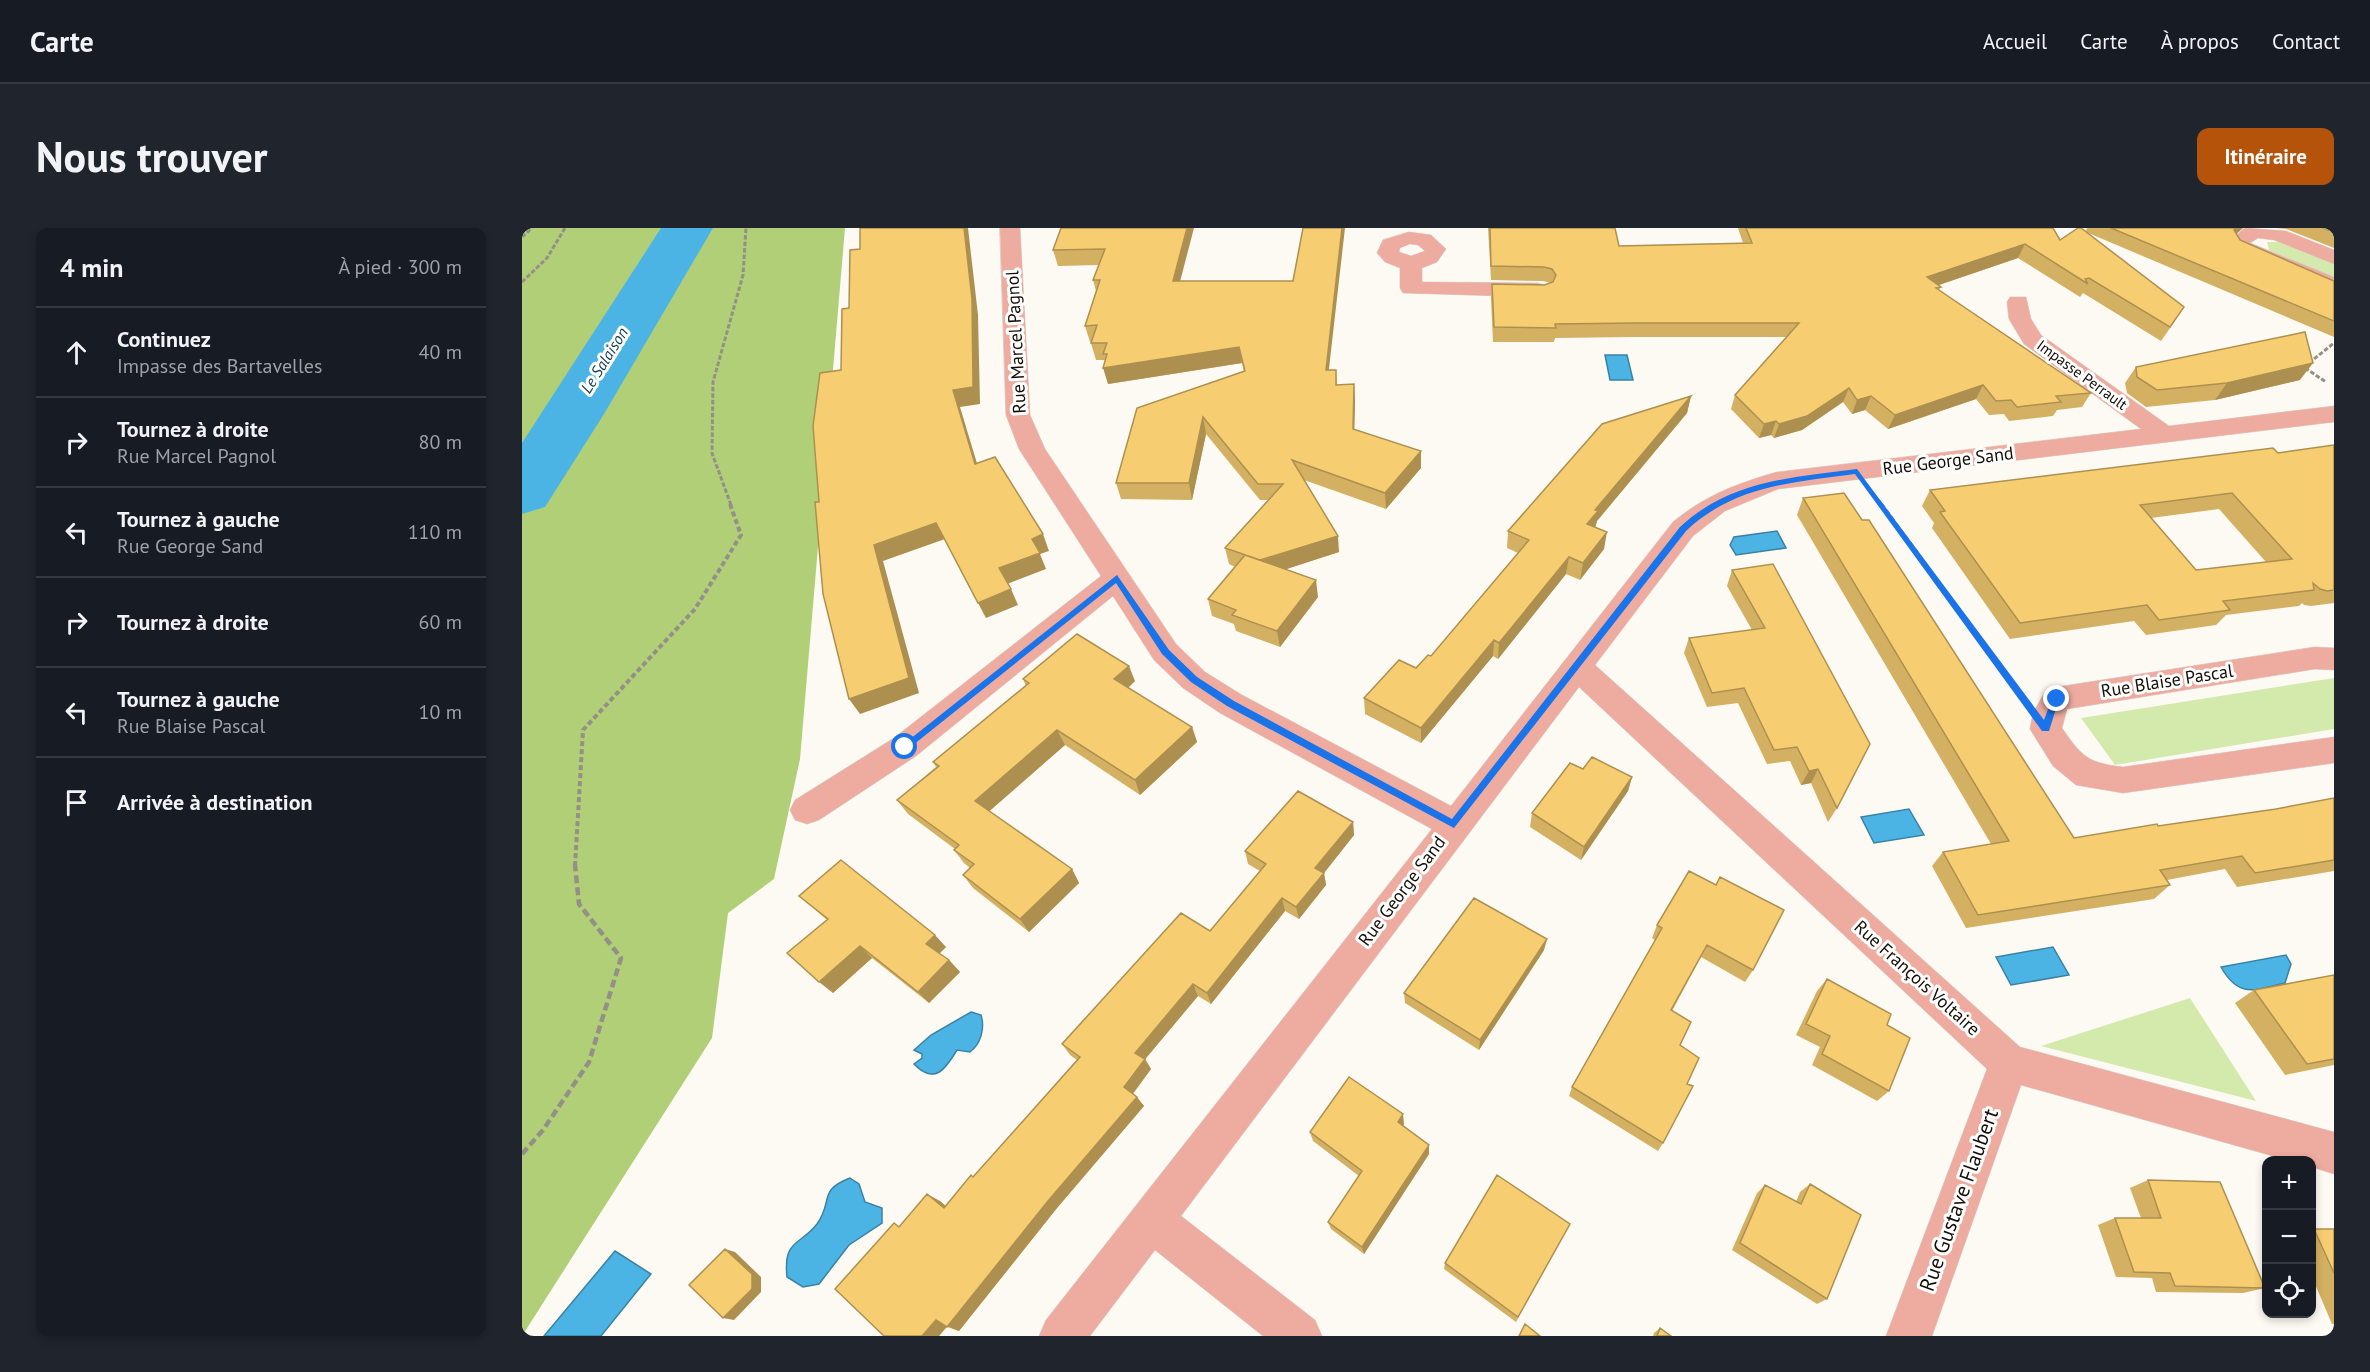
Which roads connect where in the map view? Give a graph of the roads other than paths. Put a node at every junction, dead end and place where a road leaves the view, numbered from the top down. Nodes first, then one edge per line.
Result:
1 (1010, 228) edge
2 (1394, 235) edge
3 (2334, 258) edge
4 (1411, 263) junction
5 (2334, 285) edge
6 (1542, 290) edge
7 (2018, 302) dead end
8 (2321, 416) edge
9 (2165, 435) junction
10 (1117, 578) junction
11 (2334, 659) edge
12 (1576, 666) junction
13 (2334, 750) edge
14 (807, 810) dead end
15 (1454, 824) junction
16 (2009, 1063) junction
17 (2334, 1153) edge
18 (1152, 1220) junction
19 (1062, 1336) edge
20 (1299, 1336) edge
21 (1909, 1336) edge

1 - 10 street, Rue Marcel Pagnol
2 - 4 street
2 - 4 street
3 - 5 street
4 - 6 street
7 - 9 street, Impasse Perrault
8 - 9 street, Rue George Sand
9 - 12 street, Rue George Sand
10 - 14 street
10 - 15 street, Rue Marcel Pagnol
11 - 13 street, Rue Blaise Pascal
12 - 15 street, Rue George Sand
12 - 16 street, Rue François Voltaire
15 - 18 street, Rue George Sand
16 - 17 street, Rue François Voltaire
16 - 21 street, Rue Gustave Flaubert
18 - 19 street, Rue George Sand
18 - 20 street

